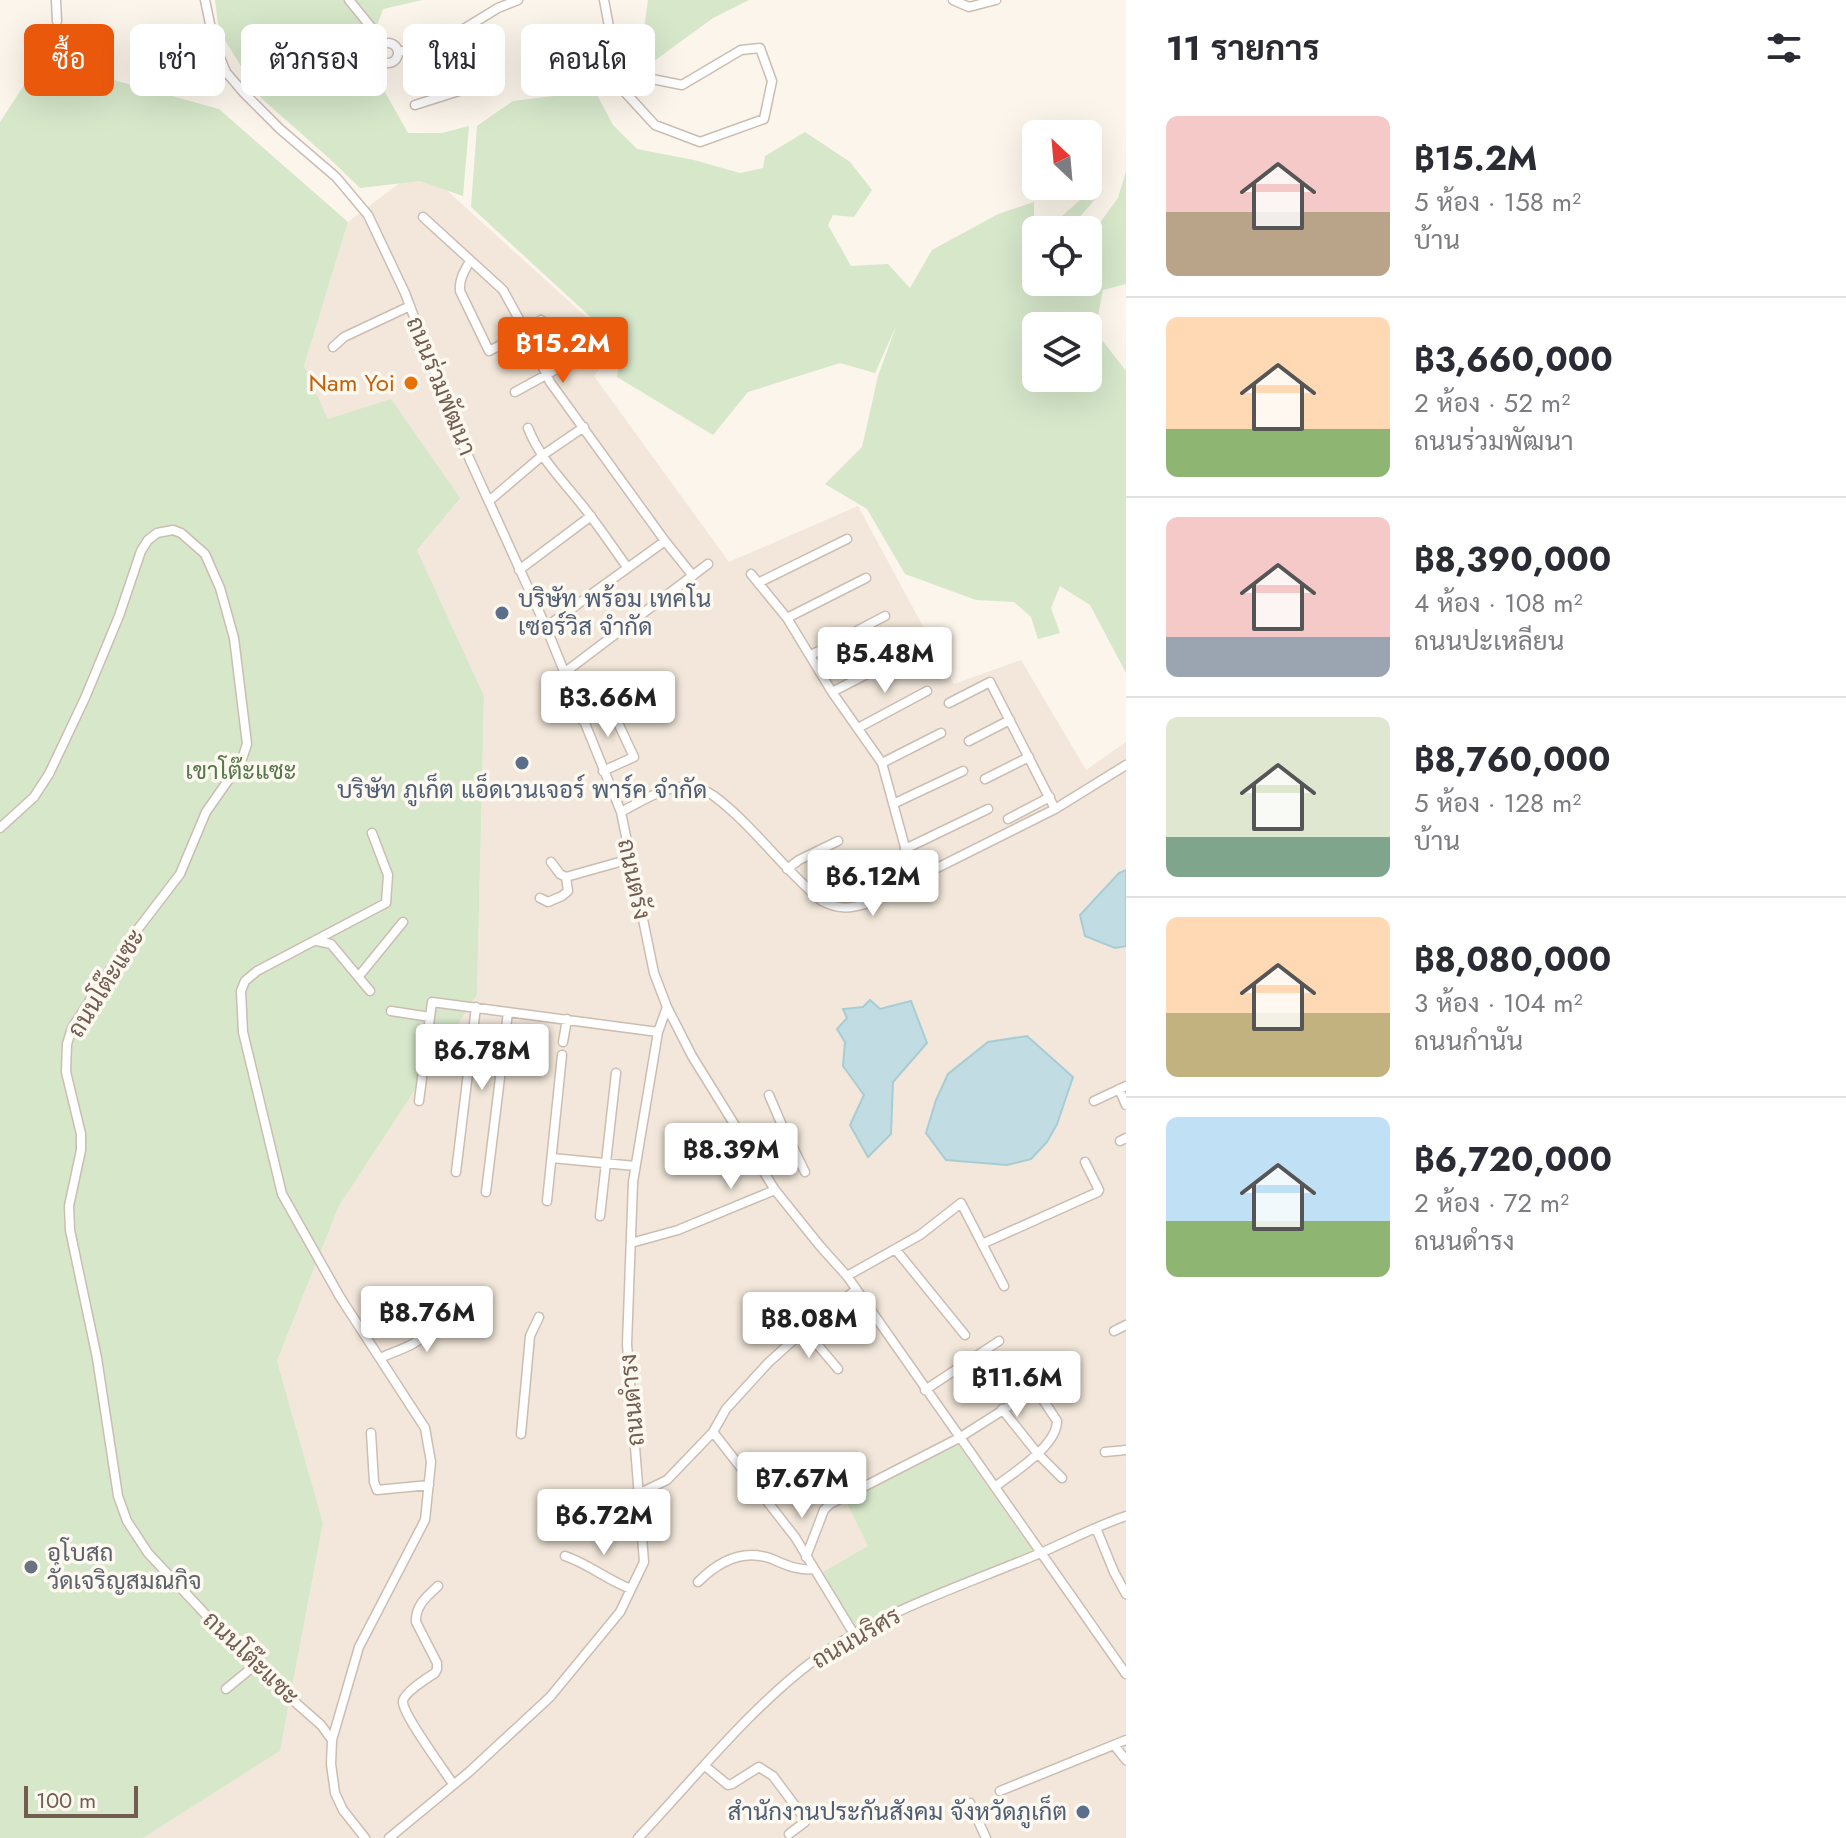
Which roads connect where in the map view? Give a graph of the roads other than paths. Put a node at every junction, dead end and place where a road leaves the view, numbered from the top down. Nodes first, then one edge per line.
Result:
1 (56, 0) edge
2 (205, 0) edge
3 (349, 0) edge
4 (518, 0) edge
5 (604, 0) edge
6 (953, 0) edge
7 (996, 0) edge
8 (497, 4) edge
9 (57, 21) dead end
10 (369, 24) edge
11 (468, 24) edge
12 (609, 24) edge
13 (387, 43) edge
14 (403, 51) edge
15 (399, 52) junction
16 (387, 63) edge
17 (655, 80) edge
18 (443, 96) edge
19 (628, 96) edge
20 (415, 105) dead end
21 (423, 217) dead end
22 (470, 261) junction
23 (410, 306) junction
24 (526, 332) junction
25 (333, 347) dead end
26 (548, 375) junction
27 (515, 392) dead end
28 (584, 427) junction
29 (528, 428) dead end
30 (543, 455) junction
31 (489, 501) junction
32 (591, 516) junction
33 (847, 539) dead end
34 (665, 541) junction
35 (708, 564) dead end
36 (627, 567) junction
37 (519, 570) junction
38 (751, 574) dead end
39 (693, 576) junction
40 (866, 578) dead end
41 (758, 583) junction
42 (885, 616) dead end
43 (787, 618) junction
44 (546, 627) junction
45 (811, 655) junction
46 (904, 655) dead end
47 (564, 673) junction
48 (927, 691) dead end
49 (832, 692) junction
50 (949, 703) dead end
51 (1010, 720) junction
52 (583, 721) junction
53 (858, 728) junction
54 (941, 733) dead end
55 (969, 741) dead end
56 (1029, 757) junction
57 (882, 763) junction
58 (1126, 765) edge
59 (603, 771) junction
60 (963, 771) dead end
61 (985, 779) dead end
62 (1050, 797) junction
63 (893, 804) junction
64 (988, 809) dead end
65 (1055, 809) junction
66 (621, 812) junction
67 (1008, 819) dead end
68 (0, 828) edge
69 (372, 833) dead end
70 (838, 841) dead end
71 (905, 849) junction
72 (630, 859) junction
73 (551, 862) dead end
74 (787, 869) junction
75 (566, 877) junction
76 (914, 880) junction
77 (540, 898) dead end
78 (403, 922) dead end
79 (316, 941) junction
80 (359, 976) junction
81 (370, 991) dead end
82 (476, 1007) junction
83 (667, 1007) junction
84 (391, 1011) dead end
85 (508, 1012) junction
86 (430, 1017) junction
87 (567, 1019) junction
88 (658, 1032) junction
89 (563, 1042) dead end
90 (562, 1055) dead end
91 (616, 1073) dead end
92 (1122, 1088) edge
93 (769, 1095) dead end
94 (419, 1101) dead end
95 (1094, 1101) dead end
96 (1126, 1105) edge
97 (796, 1154) junction
98 (552, 1158) junction
99 (1085, 1162) dead end
100 (606, 1164) junction
101 (635, 1166) junction
102 (763, 1171) junction
103 (456, 1172) dead end
104 (805, 1172) dead end
105 (775, 1190) junction
106 (486, 1192) dead end
107 (547, 1201) dead end
108 (600, 1216) dead end
109 (631, 1243) junction
110 (982, 1244) junction
111 (896, 1250) junction
112 (847, 1276) junction
113 (1004, 1286) dead end
114 (856, 1290) junction
115 (433, 1313) dead end
116 (539, 1317) dead end
117 (1126, 1325) edge
118 (805, 1330) junction
119 (1114, 1331) dead end
120 (965, 1335) dead end
121 (999, 1341) dead end
122 (380, 1358) junction
123 (838, 1369) dead end
124 (1058, 1375) dead end
125 (1036, 1389) junction
126 (925, 1390) junction
127 (1002, 1409) junction
128 (713, 1432) junction
129 (371, 1433) dead end
130 (521, 1434) dead end
131 (959, 1438) junction
132 (1126, 1450) edge
133 (1105, 1452) dead end
134 (1038, 1454) junction
135 (1062, 1478) dead end
136 (429, 1485) junction
137 (995, 1487) junction
138 (640, 1493) junction
139 (1126, 1516) edge
140 (1096, 1528) junction
141 (1041, 1553) junction
142 (565, 1556) dead end
143 (806, 1557) junction
144 (814, 1569) junction
145 (698, 1582) dead end
146 (438, 1586) dead end
147 (631, 1589) junction
148 (1126, 1594) edge
149 (854, 1634) junction
150 (254, 1666) junction
151 (1126, 1674) edge
152 (226, 1689) dead end
153 (332, 1740) junction
154 (1126, 1740) edge
155 (1114, 1745) junction
156 (1126, 1760) edge
157 (705, 1766) junction
158 (453, 1784) junction
159 (1000, 1791) dead end
160 (970, 1803) dead end
161 (789, 1834) dead end
162 (365, 1838) edge
163 (389, 1838) edge
164 (638, 1838) edge
165 (986, 1838) edge

1 - 9 street
2 - 23 street, ถนนร่วมพัฒนา
3 - 10 street
4 - 8 street
5 - 12 street
6 - 7 street
8 - 11 street
13 - 15 street
14 - 15 street
15 - 16 street
17 - 19 street
18 - 20 street
21 - 22 street
22 - 24 street
22 - 24 street
23 - 25 street
23 - 31 street, ถนนร่วมพัฒนา
24 - 26 street
24 - 26 street
26 - 27 street
26 - 28 street
28 - 30 street
28 - 34 street
29 - 30 street
30 - 31 street
30 - 32 street
31 - 37 street, ถนนร่วมพัฒนา
32 - 36 street
32 - 37 street
33 - 41 street
34 - 36 street
34 - 39 street
35 - 39 street
36 - 44 street
37 - 44 street, ถนนร่วมพัฒนา
38 - 41 street
39 - 47 street
40 - 43 street
41 - 43 street
42 - 45 street
43 - 45 street
44 - 47 street, ถนนร่วมพัฒนา
45 - 49 street
46 - 49 street
47 - 52 street, ถนนร่วมพัฒนา
48 - 53 street
49 - 53 street
50 - 51 street
51 - 55 street
51 - 56 street
52 - 59 street, ถนนร่วมพัฒนา
52 - 59 street
53 - 57 street
54 - 57 street
56 - 61 street
56 - 62 street
57 - 63 street
58 - 65 street, ถนนตรัง
59 - 66 street, ถนนร่วมพัฒนา
60 - 63 street
62 - 65 street
62 - 67 street
63 - 71 street
64 - 71 street
65 - 76 street, ถนนตรัง
66 - 72 street, ถนนตรัง
66 - 74 street, ถนนตรัง
68 - 150 street, ถนนโต๊ะแซะ
69 - 79 street
70 - 74 street
71 - 76 street
72 - 75 street
72 - 83 street, ถนนตรัง
73 - 75 street
74 - 76 street, ถนนตรัง
75 - 77 street
78 - 80 street
79 - 80 street
79 - 122 street
80 - 81 street
82 - 85 street
82 - 86 street
82 - 103 street
83 - 88 street, ถนนดำรง
83 - 102 street, ถนนตรัง
84 - 86 street
85 - 87 street
85 - 106 street
86 - 94 street
87 - 88 street
87 - 89 street
88 - 101 street, ถนนดำรง
90 - 98 street
91 - 100 street
92 - 95 street
92 - 96 street
93 - 97 street
97 - 102 street
97 - 104 street
98 - 100 street
98 - 107 street
99 - 110 street
100 - 101 street
100 - 108 street
101 - 109 street, ถนนดำรง
102 - 105 street, ถนนตรัง
105 - 109 street
105 - 112 street, ถนนตรัง
109 - 138 street, ถนนดำรง
110 - 111 street
110 - 113 street
111 - 112 street
111 - 120 street
112 - 114 street, ถนนตรัง
114 - 118 street
114 - 126 street, ถนนตรัง
115 - 122 street
116 - 130 street
117 - 119 street
118 - 123 street
118 - 128 street
121 - 126 street
122 - 136 street
124 - 125 street
125 - 127 street
125 - 134 street
126 - 131 street, ถนนตรัง
127 - 131 street
127 - 134 street
128 - 138 street
128 - 143 street
129 - 136 street
131 - 137 street, ถนนตรัง
131 - 143 street
132 - 133 street
134 - 135 street
134 - 137 street
136 - 153 street
137 - 141 street, ถนนตรัง
138 - 147 street, ถนนดำรง
139 - 140 street, ถนนนริศร
140 - 141 street, ถนนนริศร
140 - 148 street
141 - 149 street, ถนนนริศร
141 - 151 street, ถนนตรัง
142 - 147 street
143 - 144 street
144 - 145 street
144 - 149 street
146 - 158 street
147 - 158 street, ถนนดำรง
149 - 157 street, ถนนนริศร
150 - 152 street
150 - 153 street, ถนนโต๊ะแซะ
153 - 162 street
154 - 155 street
155 - 156 street
155 - 159 street
157 - 161 street
157 - 164 street, ถนนนริศร
158 - 163 street, ถนนดำรง
160 - 165 street

